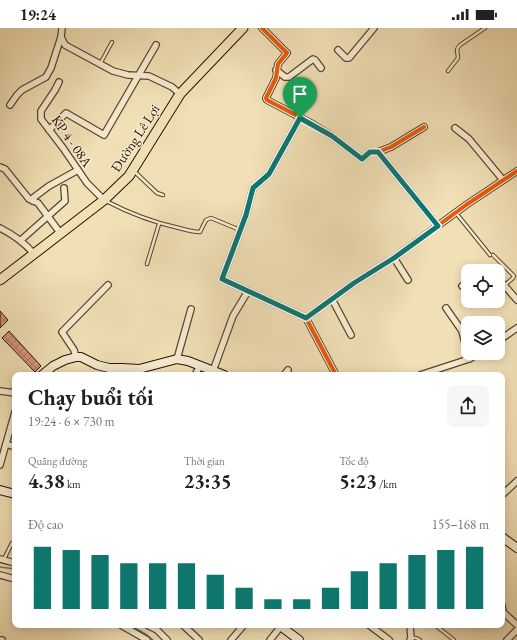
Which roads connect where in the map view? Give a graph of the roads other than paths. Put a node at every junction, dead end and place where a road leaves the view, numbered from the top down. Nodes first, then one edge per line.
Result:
1 (62, 28) edge
2 (243, 28) edge
3 (262, 28) edge
4 (374, 28) edge
5 (485, 28) edge
6 (61, 37) junction
7 (112, 42) dead end
8 (156, 45) dead end
9 (338, 50) dead end
10 (100, 64) junction
11 (321, 68) dead end
12 (276, 70) junction
13 (448, 71) dead end
14 (137, 76) junction
15 (59, 82) dead end
16 (180, 94) junction
17 (10, 105) dead end
18 (300, 118) junction
19 (424, 127) dead end
20 (455, 128) dead end
21 (49, 130) junction
22 (378, 152) junction
23 (0, 167) edge
24 (78, 170) junction
25 (133, 170) junction
26 (517, 171) edge
27 (503, 180) junction
28 (64, 188) dead end
29 (163, 196) dead end
30 (104, 200) junction
31 (33, 201) junction
32 (456, 212) junction
33 (48, 216) junction
34 (159, 224) junction
35 (438, 226) junction
36 (0, 228) edge
37 (240, 230) junction
38 (61, 234) junction
39 (21, 240) junction
40 (34, 254) junction
41 (394, 258) junction
42 (147, 264) dead end
43 (501, 264) edge
44 (505, 268) edge
45 (0, 280) edge
46 (408, 280) dead end
47 (108, 285) dead end
48 (505, 286) joint
49 (248, 291) junction
50 (332, 299) junction
51 (517, 300) edge
52 (446, 308) dead end
53 (191, 309) dead end
54 (306, 318) junction
55 (517, 328) edge
56 (461, 330) edge
57 (351, 335) dead end
58 (505, 336) edge
59 (76, 357) junction
60 (177, 360) junction
61 (466, 360) edge
62 (200, 366) junction
63 (152, 367) junction
64 (213, 371) joint
65 (46, 372) edge
66 (149, 372) edge
67 (197, 372) edge
68 (334, 372) edge
69 (429, 372) edge
70 (0, 392) edge
71 (12, 393) edge
72 (12, 423) edge
73 (6, 444) junction
74 (12, 446) edge
75 (0, 465) edge
76 (517, 481) edge
77 (0, 490) edge
78 (505, 492) edge
79 (12, 493) edge
80 (505, 539) edge
81 (12, 543) dead end
82 (517, 548) edge
83 (2, 559) edge
84 (12, 561) edge
85 (0, 575) edge
86 (12, 578) edge
87 (505, 614) edge
88 (517, 625) edge
89 (126, 628) edge
90 (153, 628) edge
91 (186, 628) edge
92 (241, 628) edge
93 (279, 628) edge
94 (284, 628) edge
95 (373, 628) edge
96 (410, 628) edge
97 (439, 628) edge
98 (517, 630) edge
99 (410, 639) edge
100 (147, 640) edge
101 (167, 640) edge
102 (198, 640) edge
103 (231, 640) edge
104 (270, 640) edge
105 (299, 640) edge
106 (389, 640) edge
107 (420, 640) edge
108 (454, 640) edge
109 (507, 640) edge

1 - 6 street
2 - 16 main road, Đường Lê Lợi
3 - 12 street
4 - 9 street
5 - 13 lane
6 - 10 street
6 - 17 street
7 - 10 lane
8 - 14 street
10 - 14 street
11 - 12 street
12 - 18 street
14 - 16 street
14 - 21 street
15 - 21 street, KP 4 - 08A
16 - 25 main road, Đường Lê Lợi
18 - 22 street
18 - 37 street
19 - 22 street
20 - 27 street
21 - 24 street, KP 4 - 08A
22 - 35 street
23 - 31 street
24 - 30 street, KP 4 - 08A
24 - 31 street
25 - 29 lane
25 - 30 main road, Đường Lê Lợi
26 - 27 street
27 - 32 street
28 - 33 street
30 - 34 lane
30 - 38 main road, Đường Lê Lợi
31 - 33 street
32 - 35 street
32 - 43 lane
33 - 38 street
33 - 39 street
34 - 37 lane
34 - 42 lane
35 - 41 street
36 - 39 street
37 - 49 street
38 - 40 main road, Đường Lê Lợi
39 - 40 street
40 - 45 main road, Đường Lê Lợi
41 - 46 street
41 - 50 street
44 - 48 lane
47 - 59 street
48 - 51 street
49 - 54 street
49 - 64 street
50 - 54 street
50 - 57 street
52 - 56 street
53 - 60 street
54 - 68 street
55 - 58 street
59 - 63 street
59 - 65 street
60 - 62 street
60 - 63 street
61 - 69 street
62 - 64 street
62 - 67 street
63 - 66 street
70 - 71 street
72 - 73 street
73 - 74 street
73 - 75 street
76 - 78 street
77 - 79 street
80 - 82 street
81 - 83 lane
83 - 84 street
85 - 86 street
87 - 88 street
89 - 100 street
90 - 101 street
91 - 102 street
92 - 103 street
93 - 104 street
94 - 105 street
95 - 106 street
96 - 99 street
97 - 108 lane
98 - 109 street
99 - 107 lane

